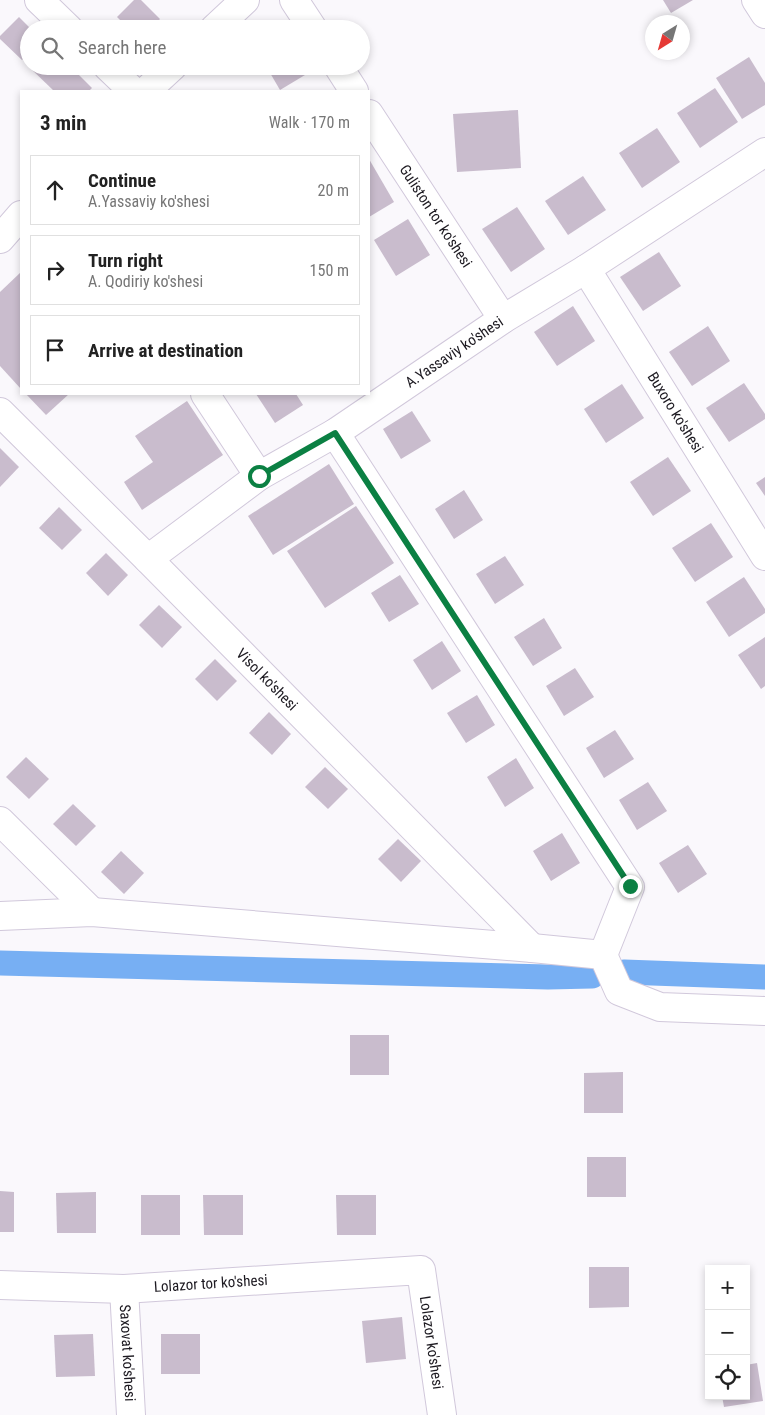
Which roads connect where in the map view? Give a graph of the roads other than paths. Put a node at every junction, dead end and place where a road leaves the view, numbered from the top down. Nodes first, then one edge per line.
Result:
1 (39, 0) edge
2 (245, 0) edge
3 (294, 0) edge
4 (756, 0) edge
5 (765, 14) edge
6 (59, 20) edge
7 (224, 20) edge
8 (307, 20) edge
9 (116, 75) edge
10 (163, 75) edge
11 (344, 75) edge
12 (132, 90) edge
13 (147, 90) edge
14 (353, 90) edge
15 (370, 116) edge
16 (765, 152) edge
17 (20, 216) edge
18 (0, 239) edge
19 (586, 269) junction
20 (503, 319) junction
21 (206, 395) edge
22 (0, 412) edge
23 (335, 433) junction
24 (259, 476) junction
25 (765, 556) edge
26 (148, 559) junction
27 (0, 821) edge
28 (92, 912) junction
29 (0, 916) edge
30 (532, 948) junction
31 (603, 956) junction
32 (765, 1011) edge
33 (421, 1270) joint
34 (0, 1284) edge
35 (124, 1289) junction
36 (131, 1415) edge
37 (442, 1415) edge

1 - 6 street
2 - 7 street
3 - 8 street
4 - 5 street
9 - 12 street
10 - 13 street
11 - 14 street
15 - 20 street, Guliston tor ko'shesi
16 - 19 street, A.Yassaviy ko'shesi
17 - 18 street
19 - 20 street, A.Yassaviy ko'shesi
19 - 25 street, Buxoro ko'shesi
20 - 23 street, A.Yassaviy ko'shesi
21 - 24 street
22 - 26 street, Visol ko'shesi
23 - 24 street, A.Yassaviy ko'shesi
23 - 31 street
24 - 26 street, A.Yassaviy ko'shesi
26 - 30 street, Visol ko'shesi
27 - 28 street
28 - 29 street
28 - 30 street
30 - 31 street
31 - 32 street
33 - 35 street, Lolazor tor ko'shesi
33 - 37 street, Lolazor ko'shesi
34 - 35 street, Lolazor tor ko'shesi
35 - 36 street, Saxovat ko'shesi

